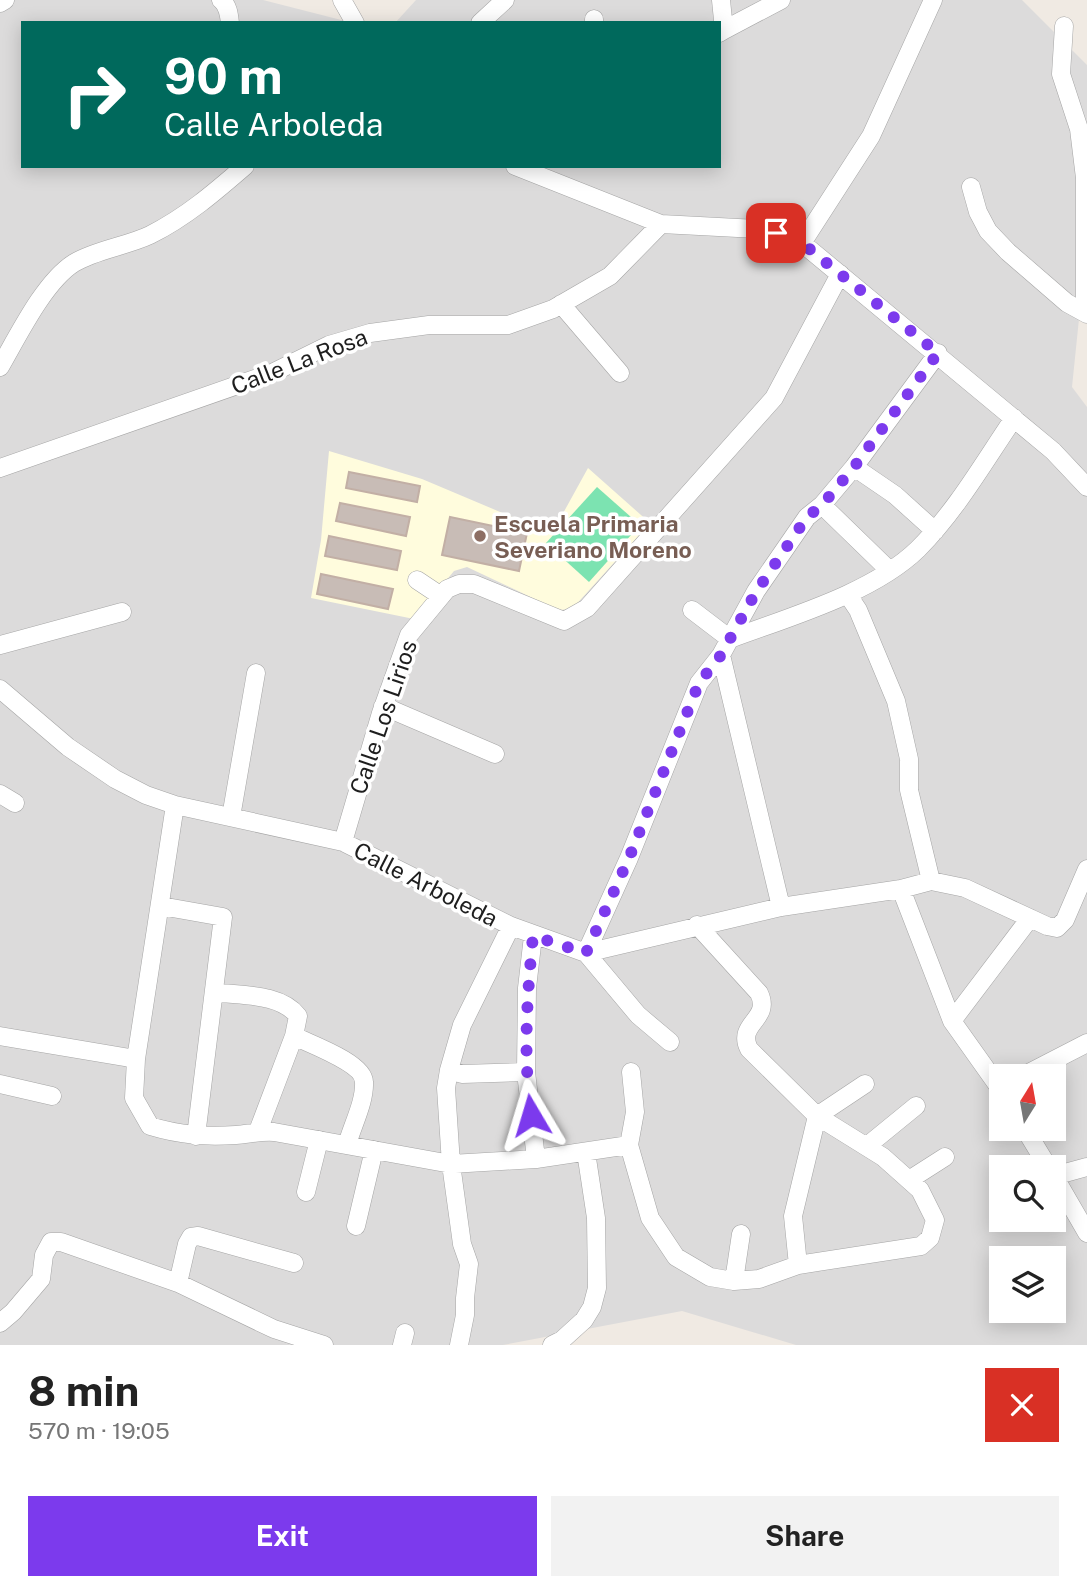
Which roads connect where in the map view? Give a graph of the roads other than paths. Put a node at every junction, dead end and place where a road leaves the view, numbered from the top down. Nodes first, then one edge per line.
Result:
1 (5, 0) edge
2 (221, 0) edge
3 (342, 0) edge
4 (505, 0) edge
5 (721, 0) edge
6 (781, 0) edge
7 (933, 0) edge
8 (0, 3) edge
9 (230, 21) edge
10 (354, 21) edge
11 (483, 21) edge
12 (1064, 26) dead end
13 (722, 32) edge
14 (243, 168) edge
15 (542, 171) edge
16 (971, 187) dead end
17 (661, 223) junction
18 (802, 243) junction
19 (840, 274) junction
20 (561, 304) junction
21 (1086, 313) edge
22 (938, 353) junction
23 (0, 367) edge
24 (620, 373) dead end
25 (1014, 418) junction
26 (0, 467) edge
27 (854, 467) junction
28 (1087, 487) edge
29 (822, 505) junction
30 (935, 531) junction
31 (889, 570) junction
32 (417, 580) dead end
33 (848, 595) junction
34 (441, 596) junction
35 (692, 610) dead end
36 (122, 612) dead end
37 (0, 645) edge
38 (726, 647) junction
39 (256, 673) dead end
40 (0, 689) edge
41 (383, 706) junction
42 (495, 754) dead end
43 (175, 805) junction
44 (231, 817) junction
45 (343, 842) junction
46 (1087, 869) edge
47 (931, 881) junction
48 (901, 889) junction
49 (161, 906) junction
50 (781, 907) junction
51 (1030, 918) junction
52 (697, 925) junction
53 (512, 926) junction
54 (533, 936) junction
55 (586, 953) junction
56 (214, 992) junction
57 (952, 1021) junction
58 (0, 1036) edge
59 (294, 1036) junction
60 (670, 1042) dead end
61 (1087, 1043) edge
62 (136, 1059) junction
63 (1046, 1064) edge
64 (449, 1070) junction
65 (526, 1072) junction
66 (631, 1072) dead end
67 (989, 1072) edge
68 (0, 1084) edge
69 (865, 1084) dead end
70 (52, 1096) dead end
71 (916, 1106) dead end
72 (817, 1116) junction
73 (258, 1131) junction
74 (196, 1136) junction
75 (319, 1140) junction
76 (346, 1145) junction
77 (629, 1145) junction
78 (867, 1146) junction
79 (374, 1150) junction
80 (586, 1152) junction
81 (945, 1157) dead end
82 (536, 1159) junction
83 (451, 1164) junction
84 (1087, 1167) edge
85 (1066, 1173) edge
86 (909, 1180) junction
87 (306, 1192) dead end
88 (1066, 1197) edge
89 (356, 1226) dead end
90 (1087, 1233) edge
91 (741, 1234) dead end
92 (294, 1263) dead end
93 (798, 1265) junction
94 (734, 1281) junction
95 (178, 1283) junction
96 (0, 1323) edge
97 (319, 1344) edge
98 (459, 1345) edge
99 (552, 1345) edge

1 - 8 street
2 - 9 street
3 - 10 street
4 - 11 street
5 - 13 street
6 - 13 street
7 - 18 street
12 - 21 street
14 - 23 street
15 - 17 street
16 - 21 street
17 - 18 street
17 - 20 street, Calle La Rosa
18 - 19 street
19 - 22 street
19 - 34 street, Calle Los Lirios
20 - 24 street
20 - 26 street, Calle La Rosa
22 - 25 street
22 - 27 street
25 - 28 street
25 - 30 street
27 - 29 street
27 - 30 street
29 - 31 street
29 - 38 street
30 - 31 street
31 - 33 street
32 - 34 street
33 - 38 street
33 - 47 street
34 - 41 street, Calle Los Lirios
35 - 38 street
36 - 37 street
38 - 50 street
38 - 55 street
39 - 44 street
40 - 43 street, Calle Arboleda
41 - 42 street
41 - 45 street, Calle Los Lirios
43 - 44 street, Calle Arboleda
43 - 49 street
44 - 45 street, Calle Arboleda
45 - 53 street, Calle Arboleda
46 - 51 street
47 - 48 street
47 - 51 street
48 - 50 street
48 - 57 street
49 - 56 street
49 - 62 street
50 - 52 street
51 - 57 street
52 - 55 street
52 - 72 street
53 - 54 street, Calle Arboleda
53 - 64 street
54 - 55 street, Calle Arboleda
54 - 65 street
55 - 60 street
56 - 59 street
56 - 74 street
57 - 67 street
58 - 62 street
59 - 73 street
59 - 76 street
61 - 63 street
62 - 74 street
64 - 65 street
64 - 83 street
65 - 82 street
66 - 77 street
68 - 70 street
69 - 72 street
71 - 78 street
72 - 78 street
72 - 93 street
73 - 74 street
73 - 75 street
75 - 76 street
75 - 87 street
76 - 79 street
77 - 80 street
77 - 94 street
78 - 86 street
79 - 83 street
79 - 89 street
80 - 82 street
80 - 99 street
81 - 86 street
82 - 83 street
83 - 98 street
84 - 85 street
86 - 93 street
88 - 90 street
91 - 94 street
92 - 95 street
93 - 94 street
95 - 96 street
95 - 97 street

